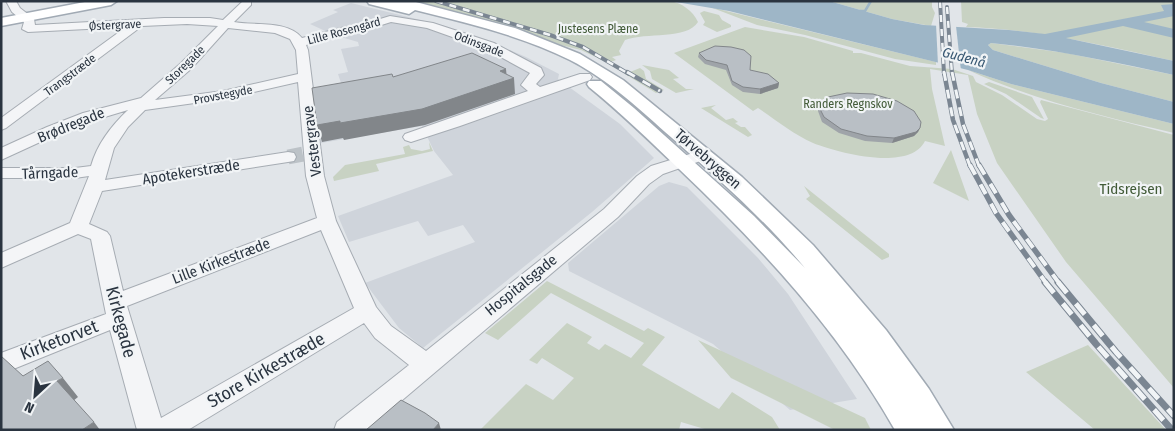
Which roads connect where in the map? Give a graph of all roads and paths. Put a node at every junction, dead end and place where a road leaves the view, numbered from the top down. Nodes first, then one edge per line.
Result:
1 (11, 1) edge
2 (82, 1) edge
3 (111, 1) edge
4 (373, 1) edge
5 (396, 1) edge
6 (247, 3) dead end
7 (23, 15) junction
8 (1, 17) edge
9 (390, 19) joint
10 (1, 22) edge
11 (139, 23) junction
12 (224, 24) junction
13 (299, 43) junction
14 (305, 76) junction
15 (585, 78) junction
16 (538, 92) junction
17 (142, 104) junction
18 (1, 125) edge
19 (411, 137) dead end
20 (301, 154) junction
21 (1, 156) edge
22 (693, 158) junction
23 (1, 173) edge
24 (96, 178) junction
25 (327, 221) junction
26 (78, 227) junction
27 (1, 261) edge
28 (116, 310) junction
29 (367, 310) junction
30 (1, 364) edge
31 (425, 364) junction
32 (151, 430) edge
33 (164, 430) edge
34 (347, 430) edge
35 (912, 430) edge
36 (938, 430) edge

1 - 7 street
2 - 7 main road
3 - 7 main road
4 - 15 main road, Tørvebryggen
5 - 22 main road, Tørvebryggen
6 - 12 street
7 - 8 main road
7 - 10 main road
7 - 11 street, Østergrave
9 - 13 street, Lille Rosengård
9 - 16 street, Odinsgade
11 - 12 street, Østergrave
11 - 18 street, Trangstræde
12 - 13 street
12 - 17 street, Storegade
13 - 14 street, Vestergrave
14 - 17 street, Provstegyde
14 - 20 street, Vestergrave
15 - 16 street
15 - 22 main road, Tørvebryggen
16 - 19 street
17 - 21 street, Brødregade
17 - 24 street, Storegade
20 - 24 street, Apotekerstræde
20 - 25 street, Vestergrave
22 - 31 street, Hospitalsgade
22 - 35 main road, Tørvebryggen
22 - 36 main road, Tørvebryggen
23 - 24 street, Tårngade
24 - 26 street, Storegade
25 - 28 street, Lille Kirkestræde
25 - 29 street, Vestergrave
26 - 27 street
26 - 28 street, Kirkegade
28 - 30 street, Kirketorvet
28 - 32 street, Kirkegade
29 - 31 street, Vestergrave
29 - 33 street, Store Kirkestræde
31 - 34 street, Hospitalsgade

